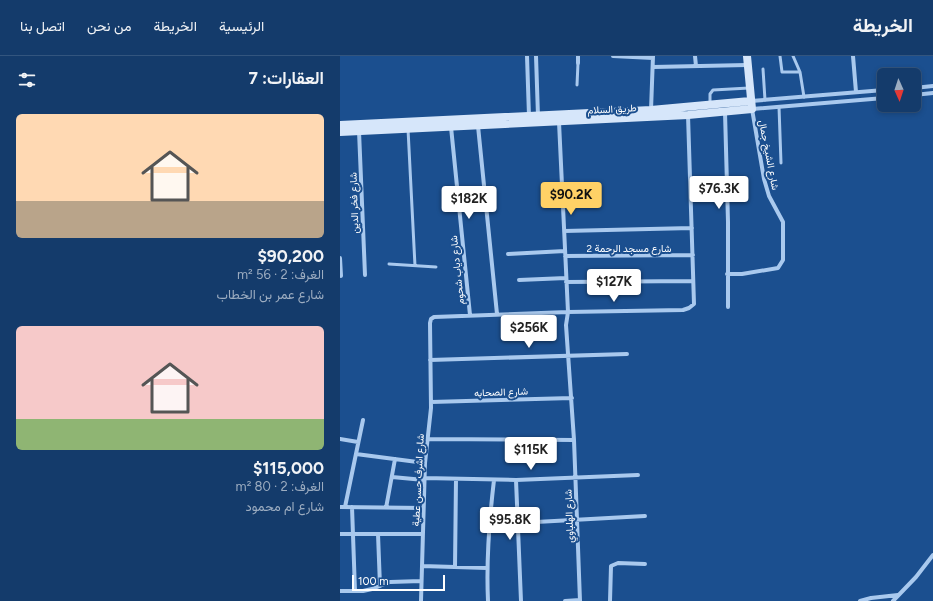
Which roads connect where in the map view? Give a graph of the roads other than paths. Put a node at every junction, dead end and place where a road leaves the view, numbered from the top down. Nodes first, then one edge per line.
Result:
1 (527, 56) edge
2 (536, 56) edge
3 (578, 56) edge
4 (613, 56) edge
5 (695, 56) edge
6 (747, 56) edge
7 (780, 56) edge
8 (793, 56) edge
9 (853, 56) edge
10 (653, 57) edge
11 (578, 63) joint
12 (747, 65) junction
13 (696, 66) junction
14 (652, 67) junction
15 (763, 69) dead end
16 (800, 72) junction
17 (577, 85) dead end
18 (933, 86) edge
19 (921, 87) edge
20 (749, 88) junction
21 (877, 90) edge
22 (856, 92) junction
23 (933, 93) edge
24 (921, 94) edge
25 (804, 97) junction
26 (877, 99) edge
27 (765, 100) junction
28 (710, 104) junction
29 (751, 105) junction
30 (779, 107) junction
31 (650, 110) junction
32 (725, 112) junction
33 (688, 115) junction
34 (533, 119) junction
35 (559, 122) junction
36 (340, 125) edge
37 (478, 126) junction
38 (451, 127) junction
39 (408, 129) junction
40 (359, 131) junction
41 (340, 132) edge
42 (781, 163) dead end
43 (692, 228) junction
44 (564, 231) junction
45 (508, 254) dead end
46 (565, 254) junction
47 (693, 255) junction
48 (340, 258) edge
49 (389, 264) dead end
50 (415, 266) junction
51 (436, 267) dead end
52 (727, 274) junction
53 (365, 275) dead end
54 (341, 276) edge
55 (519, 280) dead end
56 (566, 280) junction
57 (693, 281) junction
58 (728, 307) dead end
59 (568, 312) junction
60 (497, 314) junction
61 (470, 315) junction
62 (627, 354) dead end
63 (568, 357) junction
64 (430, 360) junction
65 (572, 398) junction
66 (431, 402) junction
67 (363, 420) dead end
68 (428, 438) junction
69 (340, 439) edge
70 (574, 440) junction
71 (358, 442) junction
72 (356, 454) junction
73 (395, 459) junction
74 (425, 463) junction
75 (638, 475) dead end
76 (392, 477) junction
77 (576, 478) junction
78 (424, 479) junction
79 (456, 479) junction
80 (494, 480) junction
81 (516, 480) junction
82 (342, 507) edge
83 (352, 507) junction
84 (386, 508) junction
85 (423, 508) junction
86 (645, 516) dead end
87 (578, 520) junction
88 (518, 523) junction
89 (340, 534) edge
90 (353, 534) junction
91 (378, 534) junction
92 (423, 534) junction
93 (933, 556) edge
94 (645, 564) dead end
95 (422, 566) junction
96 (455, 567) junction
97 (487, 568) junction
98 (421, 581) junction
99 (380, 586) junction
100 (340, 591) edge
101 (355, 591) junction
102 (898, 595) junction
103 (580, 600) edge
104 (421, 601) edge
105 (488, 601) edge
106 (521, 601) edge
107 (565, 601) edge
108 (610, 601) edge
109 (860, 601) edge
110 (893, 601) edge

1 - 34 street
2 - 34 street
3 - 11 street
4 - 10 street
5 - 13 street
6 - 12 main road
7 - 16 lane
8 - 16 lane
9 - 22 street
10 - 14 street
11 - 17 lane
12 - 13 street
12 - 20 main road
13 - 14 street
14 - 31 street
15 - 27 lane
16 - 25 lane
18 - 19 street
20 - 28 lane
20 - 29 main road
21 - 22 street, طريق السلام
22 - 25 street, طريق السلام
23 - 24 street
25 - 27 street, طريق السلام
26 - 30 street, طريق السلام
27 - 29 street, طريق السلام
28 - 29 main road, طريق السلام
28 - 31 main road, طريق السلام
29 - 30 street, طريق السلام
29 - 32 main road, طريق السلام
29 - 52 street, شارع الشيخ جمال
30 - 42 lane
31 - 34 main road, طريق السلام
32 - 33 main road, طريق السلام
32 - 52 street
33 - 35 main road, طريق السلام
33 - 43 street
34 - 35 main road, طريق السلام
34 - 36 main road, طريق السلام
34 - 37 main road, طريق السلام
35 - 44 street, شارع الهلباوي
37 - 38 main road, طريق السلام
37 - 60 street
38 - 39 main road, طريق السلام
38 - 61 street, شارع دياب شحوم
39 - 40 main road, طريق السلام
39 - 50 lane
40 - 41 main road, طريق السلام
40 - 53 street, شارع فخر الدين
43 - 44 street
43 - 47 street
44 - 46 street, شارع الهلباوي
45 - 46 street, شارع مسجد الرحمة 2
46 - 47 street, شارع مسجد الرحمة 2
46 - 56 street, شارع الهلباوي
47 - 57 street
48 - 54 street
49 - 50 lane
50 - 51 lane
52 - 58 street
55 - 56 street
56 - 57 street
56 - 59 street, شارع الهلباوي
57 - 59 street
59 - 60 street
59 - 63 street, شارع الهلباوي
60 - 61 street
61 - 64 street, شارع اشرف حسن عطية
62 - 63 street
63 - 64 street
63 - 65 street, شارع الهلباوي
64 - 66 street, شارع اشرف حسن عطية
65 - 66 street, شارع الصحابه
65 - 70 street, شارع الهلباوي
66 - 68 street, شارع اشرف حسن عطية
67 - 71 street
68 - 70 street
68 - 74 street, شارع اشرف حسن عطية
69 - 71 street
70 - 77 street, شارع الهلباوي
71 - 72 street
72 - 73 street
72 - 82 street
73 - 74 street
73 - 76 street
74 - 78 street, شارع اشرف حسن عطية
75 - 77 street
76 - 78 street
76 - 84 street
77 - 81 street
77 - 87 street, شارع الهلباوي
78 - 79 street
78 - 85 street, شارع اشرف حسن عطية
79 - 80 street
79 - 96 street
80 - 81 street
80 - 97 street
81 - 88 street
82 - 83 street
83 - 84 street
83 - 90 street
84 - 85 street
85 - 92 street, شارع اشرف حسن عطية
86 - 87 street
87 - 88 street
87 - 103 street, شارع الهلباوي
88 - 106 street
89 - 90 street
90 - 91 street
90 - 101 street
91 - 92 street
91 - 99 street
92 - 95 street, شارع اشرف حسن عطية
93 - 102 street
94 - 108 street
95 - 96 street
95 - 98 street, شارع اشرف حسن عطية
96 - 97 street
97 - 105 street
98 - 99 street
98 - 104 street, شارع اشرف حسن عطية
99 - 101 street
100 - 101 street
102 - 109 street
102 - 110 street
103 - 107 street

